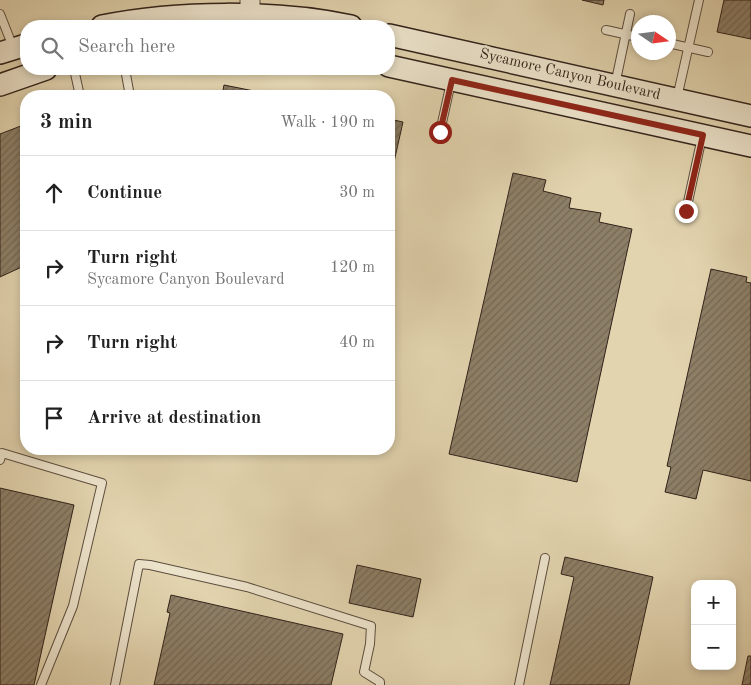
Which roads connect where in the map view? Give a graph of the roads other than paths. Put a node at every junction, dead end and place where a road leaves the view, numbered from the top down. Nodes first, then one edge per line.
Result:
1 (699, 0) edge
2 (0, 14) edge
3 (250, 14) edge
4 (630, 14) dead end
5 (133, 20) edge
6 (310, 20) edge
7 (606, 30) dead end
8 (626, 34) junction
9 (395, 35) edge
10 (631, 35) edge
11 (676, 45) edge
12 (688, 48) junction
13 (13, 49) edge
14 (708, 52) dead end
15 (395, 67) edge
16 (29, 75) edge
17 (75, 75) edge
18 (127, 75) edge
19 (452, 80) junction
20 (0, 85) edge
21 (615, 85) junction
22 (79, 90) edge
23 (129, 90) edge
24 (677, 99) junction
25 (751, 116) edge
26 (440, 132) dead end
27 (703, 135) junction
28 (751, 146) edge
29 (686, 211) dead end
30 (0, 460) edge
31 (546, 558) dead end
32 (41, 685) edge
33 (115, 685) edge
34 (380, 685) edge
35 (519, 685) edge

1 - 12 lane
2 - 13 lane
3 - 5 main road
3 - 6 main road
4 - 8 lane
7 - 8 lane
8 - 10 lane
8 - 21 lane
9 - 21 main road, Sycamore Canyon Boulevard
11 - 12 lane
12 - 14 lane
12 - 24 lane
15 - 19 main road, Sycamore Canyon Boulevard
16 - 20 main road
17 - 22 lane
18 - 23 lane
19 - 26 lane
19 - 27 main road, Sycamore Canyon Boulevard
21 - 24 main road, Sycamore Canyon Boulevard
24 - 25 main road, Sycamore Canyon Boulevard
27 - 28 main road, Sycamore Canyon Boulevard
27 - 29 lane
30 - 32 lane
31 - 35 lane
33 - 34 lane

